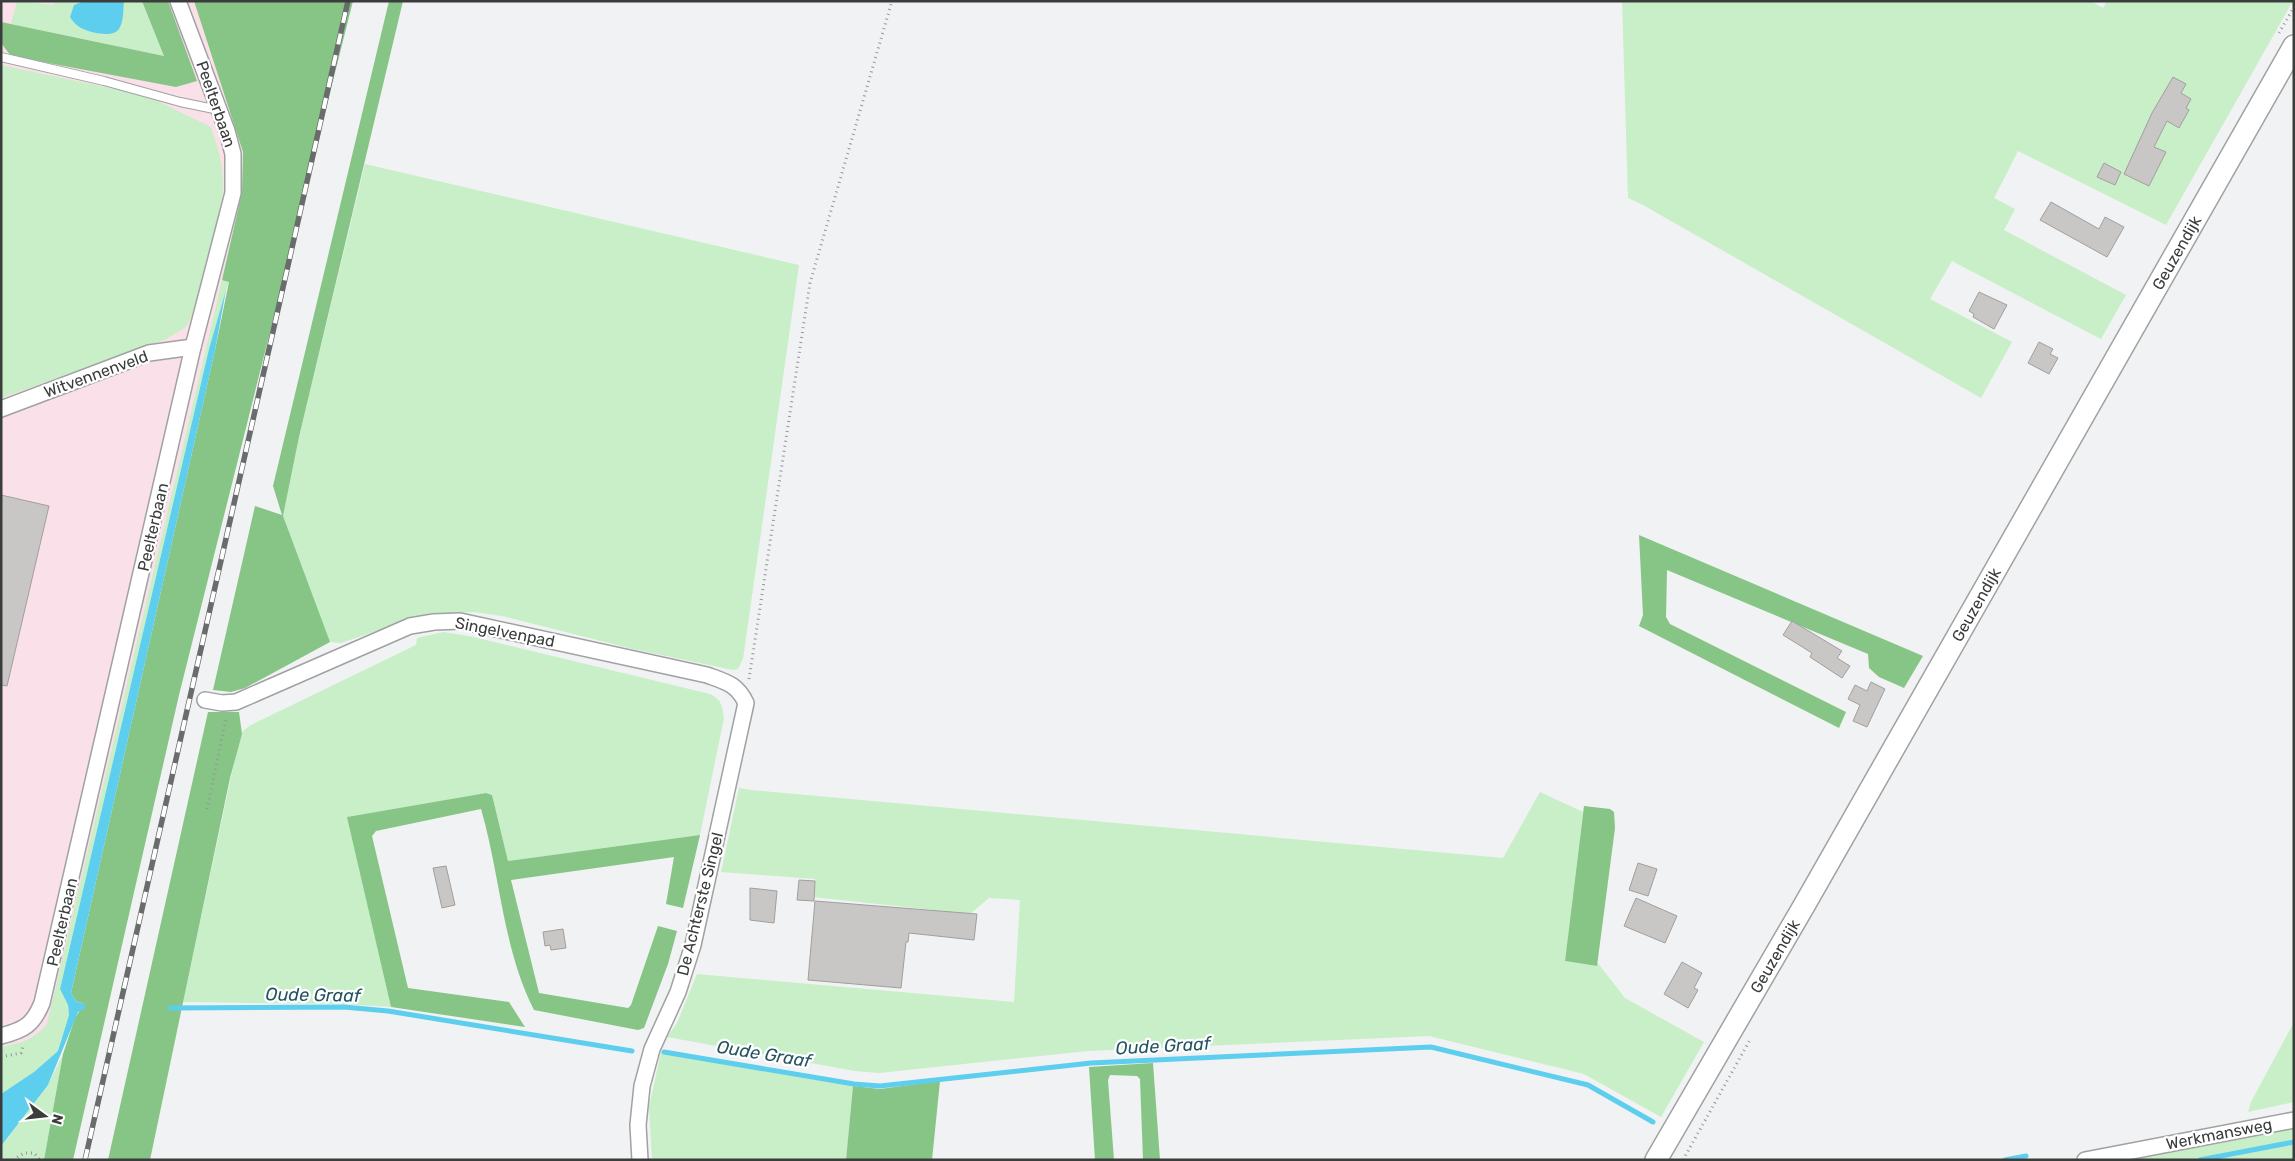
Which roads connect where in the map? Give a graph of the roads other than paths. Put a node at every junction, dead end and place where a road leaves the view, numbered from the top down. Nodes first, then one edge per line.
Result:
1 (178, 1) edge
2 (2294, 46) edge
3 (1, 57) edge
4 (220, 110) junction
5 (193, 347) junction
6 (1, 409) edge
7 (205, 700) dead end
8 (746, 703) joint
9 (1, 1036) edge
10 (2294, 1120) edge
11 (640, 1160) edge
12 (1656, 1160) edge
13 (2085, 1160) edge

1 - 4 street, Peelterbaan
2 - 12 main road, Geuzendijk
3 - 4 lane
4 - 5 street, Peelterbaan
5 - 6 street, Witvennenveld
5 - 9 street, Peelterbaan
7 - 8 street, Singelvenpad
8 - 11 street, De Achterste Singel
10 - 13 street, Werkmansweg

